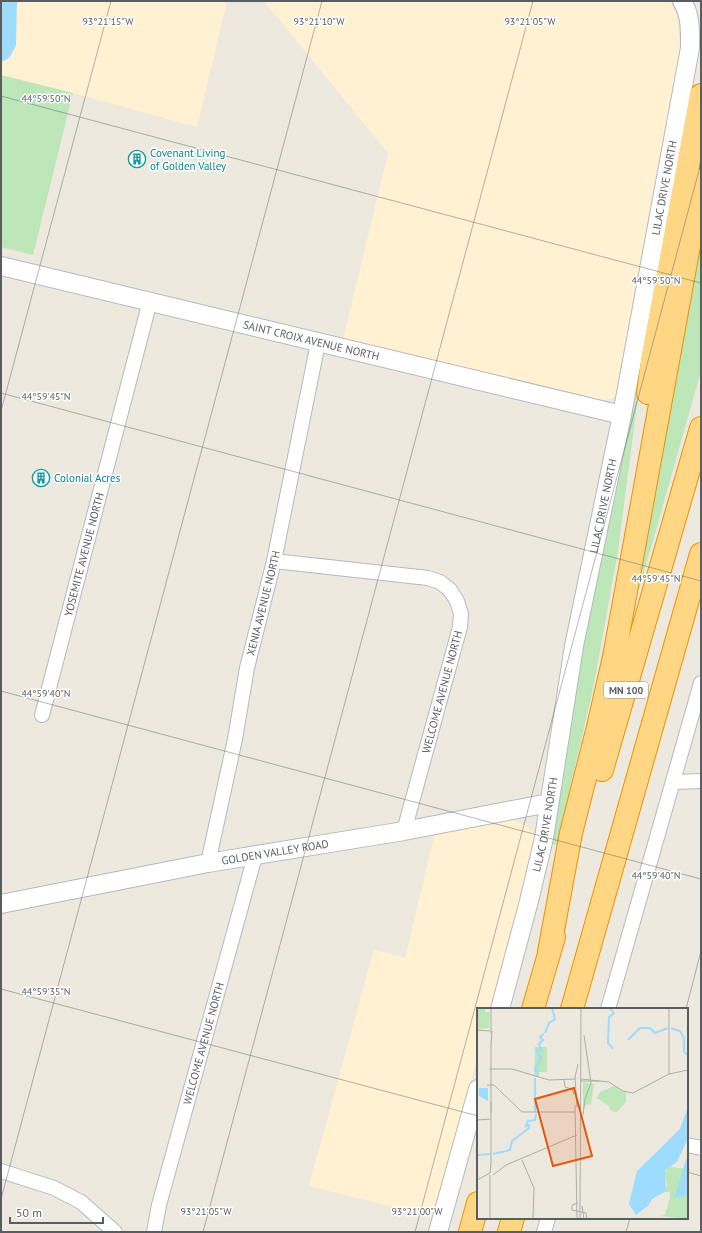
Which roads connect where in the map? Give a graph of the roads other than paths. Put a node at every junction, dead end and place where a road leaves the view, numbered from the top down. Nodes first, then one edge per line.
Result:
1 (682, 1) edge
2 (701, 95) edge
3 (701, 180) edge
4 (1, 266) edge
5 (150, 301) junction
6 (318, 343) junction
7 (622, 415) junction
8 (701, 428) edge
9 (701, 554) edge
10 (274, 561) junction
11 (625, 598) junction
12 (701, 601) edge
13 (665, 683) junction
14 (701, 683) edge
15 (42, 715) dead end
16 (701, 781) edge
17 (673, 782) junction
18 (549, 803) junction
19 (404, 831) junction
20 (255, 856) junction
21 (208, 863) junction
22 (1, 904) edge
23 (549, 952) junction
24 (500, 1008) edge
25 (533, 1008) edge
26 (572, 1008) edge
27 (608, 1008) edge
28 (477, 1093) edge
29 (688, 1145) edge
30 (701, 1148) edge
31 (1, 1171) edge
32 (477, 1207) edge
33 (513, 1219) edge
34 (548, 1219) edge
35 (115, 1232) edge
36 (154, 1232) edge
37 (438, 1232) edge
38 (470, 1232) edge
39 (509, 1232) edge
40 (544, 1232) edge

1 - 7 street, LILAC DRIVE NORTH
2 - 11 highway
3 - 11 highway
4 - 5 street, SAINT CROIX AVENUE NORTH
5 - 6 street, SAINT CROIX AVENUE NORTH
5 - 15 street, YOSEMITE AVENUE NORTH
6 - 7 street, SAINT CROIX AVENUE NORTH
6 - 10 street, XENIA AVENUE NORTH
7 - 18 street, LILAC DRIVE NORTH
8 - 23 highway, MN 100
9 - 13 highway, MN 100
10 - 19 street, WELCOME AVENUE NORTH
10 - 21 street, XENIA AVENUE NORTH
11 - 23 highway
12 - 13 highway
13 - 26 highway, MN 100
14 - 17 street
16 - 17 street
17 - 27 street
18 - 19 street, GOLDEN VALLEY ROAD
18 - 24 street, LILAC DRIVE NORTH
19 - 20 street, GOLDEN VALLEY ROAD
20 - 21 street, GOLDEN VALLEY ROAD
20 - 36 street, WELCOME AVENUE NORTH
21 - 22 street, GOLDEN VALLEY ROAD
23 - 25 highway, MN 100
28 - 37 street
29 - 30 street
31 - 35 street
32 - 38 highway
33 - 39 highway
34 - 40 street

